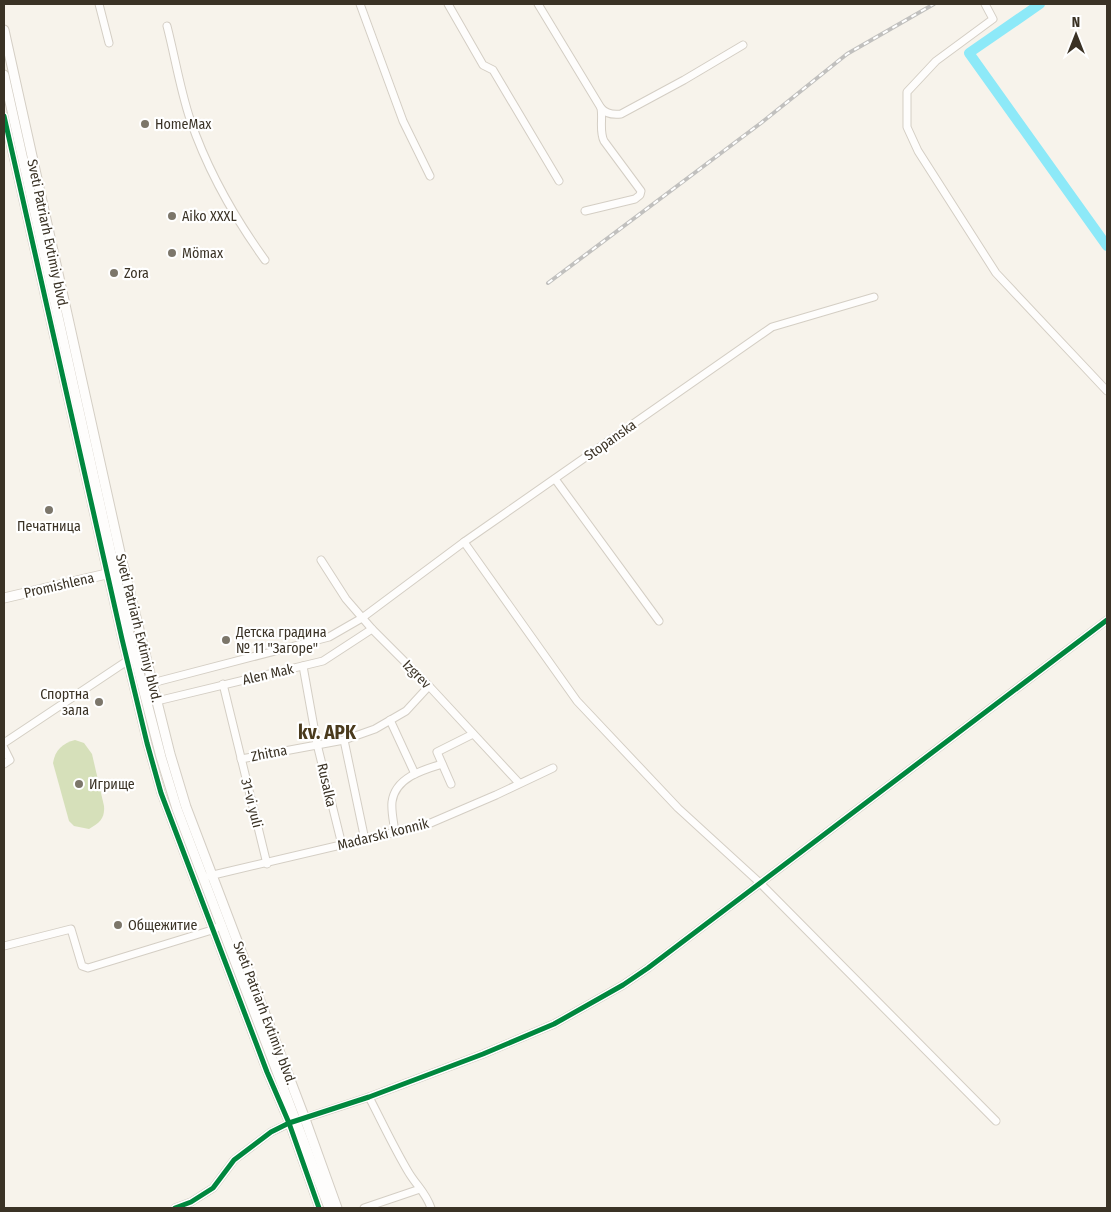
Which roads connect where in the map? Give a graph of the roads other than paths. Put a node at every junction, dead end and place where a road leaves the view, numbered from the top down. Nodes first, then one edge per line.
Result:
1 (99, 4) edge
2 (360, 4) edge
3 (448, 4) edge
4 (538, 4) edge
5 (985, 4) edge
6 (167, 26) dead end
7 (4, 30) edge
8 (109, 43) dead end
9 (743, 45) dead end
10 (13, 70) junction
11 (4, 74) edge
12 (7, 105) edge
13 (601, 108) junction
14 (4, 116) edge
15 (430, 176) dead end
16 (559, 181) dead end
17 (585, 211) dead end
18 (265, 260) dead end
19 (874, 297) dead end
20 (1107, 391) edge
21 (555, 479) junction
22 (464, 542) junction
23 (121, 557) junction
24 (321, 560) dead end
25 (111, 573) junction
26 (128, 588) junction
27 (4, 598) edge
28 (362, 618) junction
29 (1107, 620) edge
30 (659, 621) dead end
31 (372, 629) junction
32 (134, 652) junction
33 (127, 661) junction
34 (303, 666) junction
35 (152, 684) junction
36 (223, 684) junction
37 (429, 686) junction
38 (156, 701) junction
39 (390, 720) junction
40 (473, 734) junction
41 (344, 740) junction
42 (4, 743) edge
43 (318, 744) junction
44 (4, 748) edge
45 (242, 759) junction
46 (4, 764) edge
47 (442, 764) junction
48 (553, 768) dead end
49 (415, 774) junction
50 (519, 783) junction
51 (451, 784) dead end
52 (395, 833) junction
53 (365, 840) junction
54 (342, 845) junction
55 (267, 864) junction
56 (208, 877) junction
57 (760, 883) junction
58 (222, 926) junction
59 (212, 930) junction
60 (4, 946) edge
61 (369, 1097) junction
62 (305, 1118) junction
63 (996, 1121) dead end
64 (292, 1122) junction
65 (420, 1189) junction
66 (175, 1208) edge
67 (319, 1208) edge
68 (329, 1208) edge
69 (337, 1208) edge
70 (364, 1208) edge
71 (431, 1208) edge

1 - 8 street
2 - 15 street
3 - 16 street
4 - 13 street
5 - 20 street
6 - 18 street
7 - 10 main road, Sveti Patriarh Evtimiy blvd.
9 - 13 street
10 - 11 street
10 - 23 main road, Sveti Patriarh Evtimiy blvd.
11 - 12 main road, Sveti Patriarh Evtimiy blvd.
12 - 25 main road, Sveti Patriarh Evtimiy blvd.
13 - 17 street
14 - 25 street
19 - 21 street, Stopanska
21 - 22 street, Stopanska
21 - 30 street
22 - 28 street, Stopanska
22 - 57 street
23 - 25 main road
23 - 26 main road, Sveti Patriarh Evtimiy blvd.
24 - 28 street, Izgrev
25 - 26 main road
25 - 27 main road, Promishlena
25 - 32 main road, Sveti Patriarh Evtimiy blvd.
25 - 33 street
26 - 35 main road, Sveti Patriarh Evtimiy blvd.
28 - 31 street, Izgrev
28 - 35 street, Stopanska
29 - 57 street
31 - 34 street, Alen Mak
31 - 37 street, Izgrev
32 - 33 street
32 - 56 main road, Sveti Patriarh Evtimiy blvd.
33 - 42 street
33 - 59 street
34 - 36 street, Alen Mak
34 - 43 street, Rusalka
35 - 38 main road, Sveti Patriarh Evtimiy blvd.
36 - 38 street, Alen Mak
36 - 45 street, 31-vi yuli
37 - 39 street, Zhitna
37 - 40 street, Izgrev
38 - 56 main road, Sveti Patriarh Evtimiy blvd.
39 - 41 street, Zhitna
39 - 49 street
40 - 47 street
40 - 50 street, Izgrev
41 - 43 street, Zhitna
41 - 53 street
43 - 45 street, Zhitna
43 - 54 street, Rusalka
44 - 46 street
45 - 55 street, 31-vi yuli
47 - 49 street
47 - 51 street
48 - 50 street, Madarski konnik
49 - 52 street
50 - 52 street, Madarski konnik
52 - 53 street, Madarski konnik
53 - 54 street, Madarski konnik
54 - 55 street, Madarski konnik
55 - 56 street, Madarski konnik
56 - 58 main road, Sveti Patriarh Evtimiy blvd.
56 - 62 main road, Sveti Patriarh Evtimiy blvd.
57 - 61 street
57 - 63 street
58 - 59 street
58 - 64 main road, Sveti Patriarh Evtimiy blvd.
59 - 60 street
59 - 64 street
61 - 62 street
61 - 65 street
62 - 64 street
62 - 69 main road, Sveti Patriarh Evtimiy blvd.
64 - 66 street
64 - 67 street
64 - 68 main road, Sveti Patriarh Evtimiy blvd.
65 - 70 street
65 - 71 street

